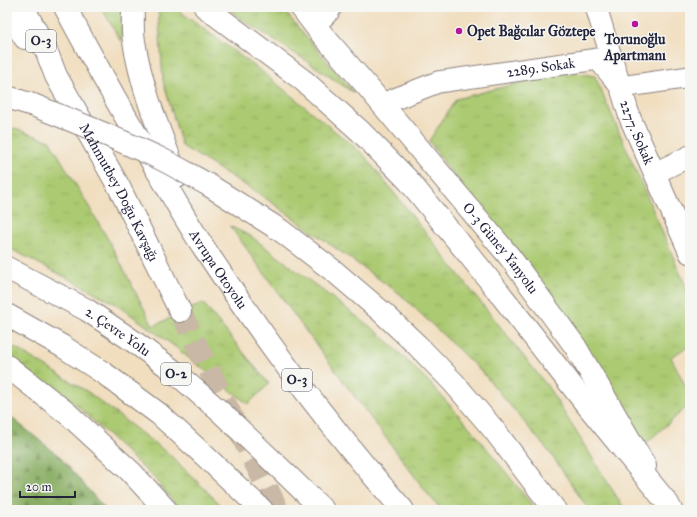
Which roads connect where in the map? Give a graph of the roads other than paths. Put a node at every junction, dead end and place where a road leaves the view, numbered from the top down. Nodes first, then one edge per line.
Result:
1 (23, 7) edge
2 (65, 7) edge
3 (132, 7) edge
4 (205, 7) edge
5 (301, 7) edge
6 (331, 7) edge
7 (596, 7) edge
8 (7, 10) edge
9 (315, 26) junction
10 (56, 76) junction
11 (690, 77) edge
12 (621, 87) junction
13 (7, 97) edge
14 (382, 104) junction
15 (690, 156) edge
16 (655, 173) junction
17 (203, 247) junction
18 (690, 253) edge
19 (7, 268) edge
20 (180, 311) tunnel mouth
21 (7, 315) edge
22 (7, 366) edge
23 (131, 472) junction
24 (669, 507) edge
25 (156, 510) edge
26 (166, 510) edge
27 (262, 510) edge
28 (323, 510) edge
29 (403, 510) edge
30 (555, 510) edge

1 - 10 main road, O-3
2 - 17 main road, Avrupa Otoyolu / O-3
3 - 17 main road
4 - 24 main road
5 - 9 main road, O-3 Güney Yanyolu
6 - 9 street
7 - 12 street, 2277. Sokak
8 - 10 main road
9 - 14 main road, O-3 Güney Yanyolu
10 - 20 main road, Mahmutbey Doğu Kavşağı / O-3
11 - 12 street
12 - 14 street, 2289. Sokak
12 - 16 street, 2277. Sokak
13 - 30 main road, bridge
14 - 24 main road, O-3 Güney Yanyolu
15 - 16 street
16 - 18 street, 2277. Sokak
17 - 29 main road, Avrupa Otoyolu / O-3
19 - 28 main road, 2. Çevre Yolu / O-2
21 - 27 main road
22 - 23 main road
23 - 25 main road
23 - 26 main road

